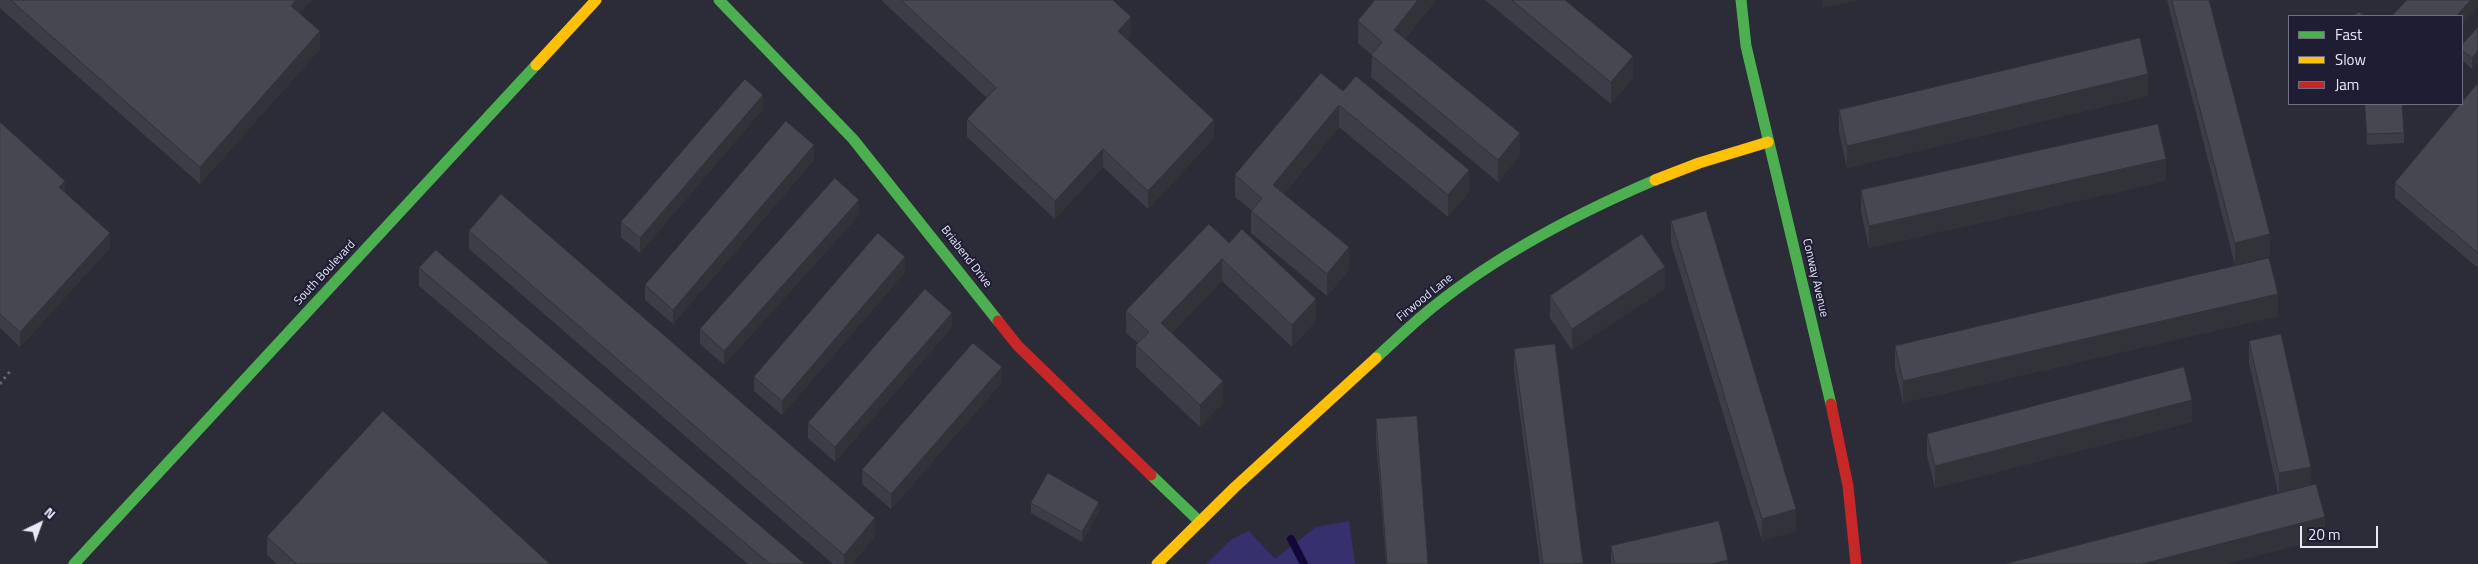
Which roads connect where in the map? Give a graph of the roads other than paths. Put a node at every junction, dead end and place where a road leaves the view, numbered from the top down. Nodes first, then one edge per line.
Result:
1 (596, 0) edge
2 (719, 0) edge
3 (1741, 0) edge
4 (1768, 142) junction
5 (1200, 522) junction
6 (74, 564) edge
7 (1157, 564) edge
8 (1856, 564) edge

1 - 6 street, South Boulevard
2 - 5 street, Briabend Drive
3 - 4 street, Conway Avenue
4 - 5 street, Firwood Lane
4 - 8 street, Conway Avenue
5 - 7 street, Firwood Lane

